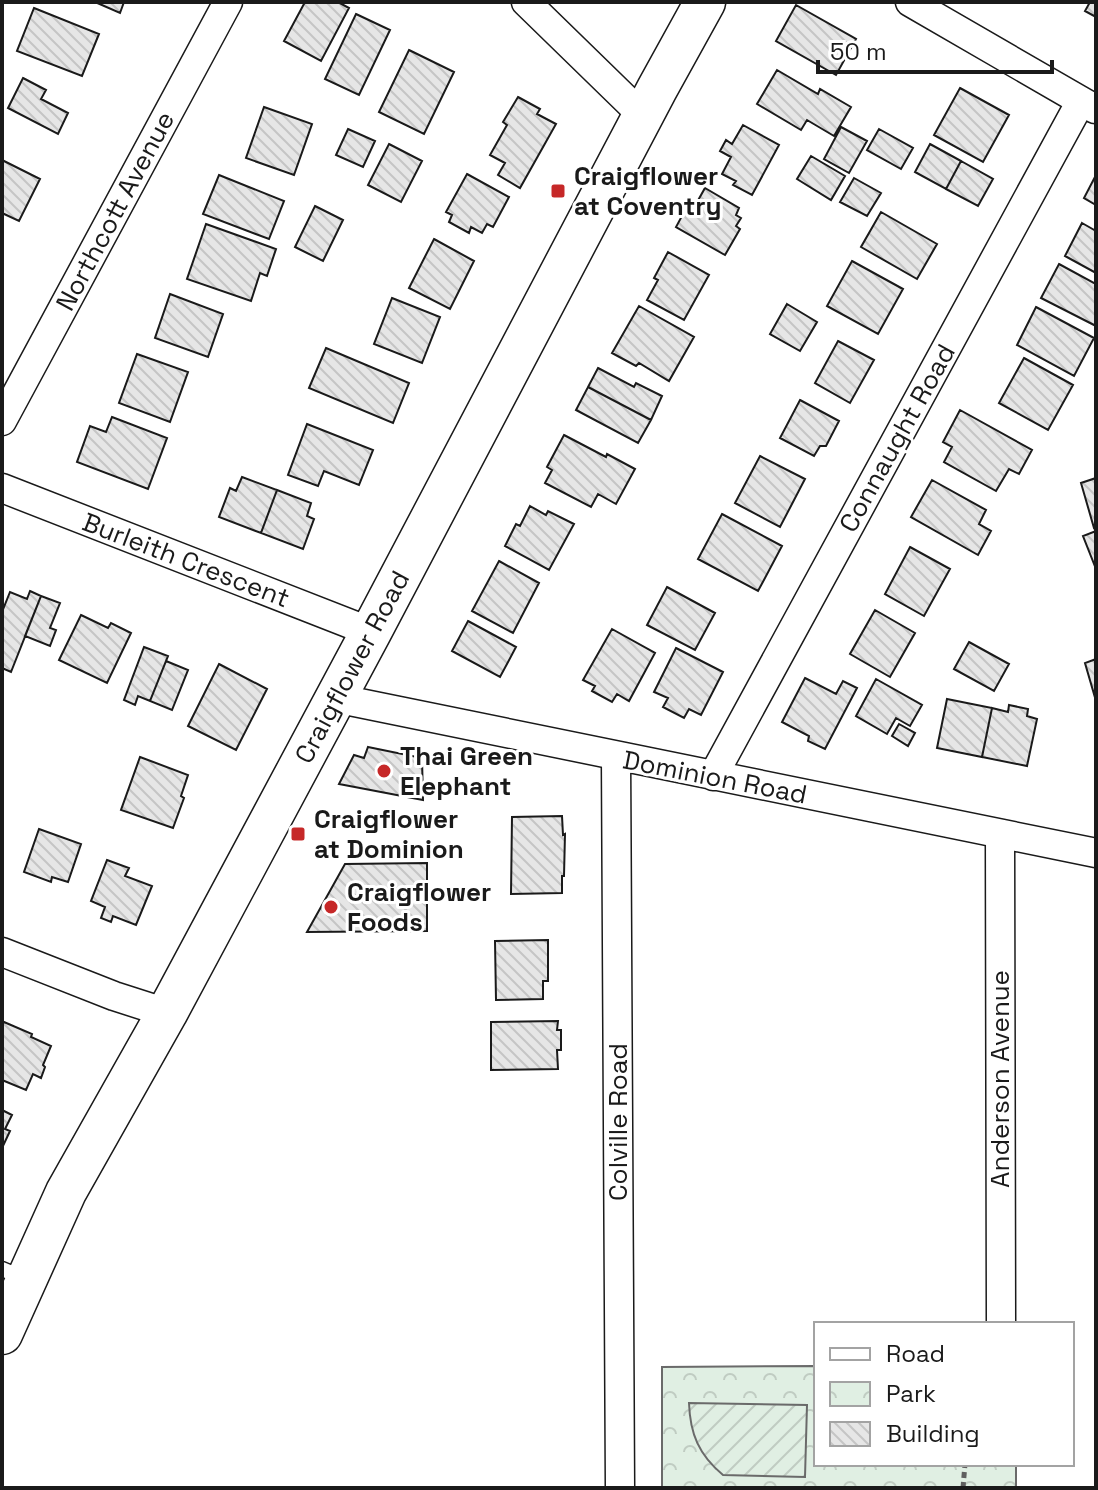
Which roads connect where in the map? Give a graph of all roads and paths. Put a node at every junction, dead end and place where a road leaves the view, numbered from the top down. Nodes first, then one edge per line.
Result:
1 (228, 2) edge
2 (526, 2) edge
3 (705, 2) edge
4 (910, 2) edge
5 (1088, 105) edge
6 (643, 116) junction
7 (2, 421) edge
8 (2, 488) edge
9 (371, 632) junction
10 (335, 698) junction
11 (616, 757) junction
12 (713, 776) junction
13 (1000, 834) junction
14 (1096, 853) edge
15 (2, 952) edge
16 (167, 1013) junction
17 (14, 1274) edge
18 (1001, 1322) edge
19 (2, 1334) edge
20 (965, 1466) edge
21 (620, 1488) edge
22 (963, 1488) edge

1 - 7 street, Northcott Avenue
2 - 6 street
3 - 6 main road, Craigflower Road
4 - 5 street
5 - 12 street, Connaught Road
6 - 9 main road, Craigflower Road
8 - 9 street, Burleith Crescent
9 - 10 main road, Craigflower Road
10 - 11 street, Dominion Road
10 - 16 main road, Craigflower Road
11 - 12 street, Dominion Road
11 - 21 street, Colville Road
12 - 13 street, Dominion Road
13 - 14 street, Dominion Road
13 - 18 street, Anderson Avenue
15 - 16 street
16 - 17 main road, Craigflower Road
17 - 19 main road, Craigflower Road
20 - 22 path

